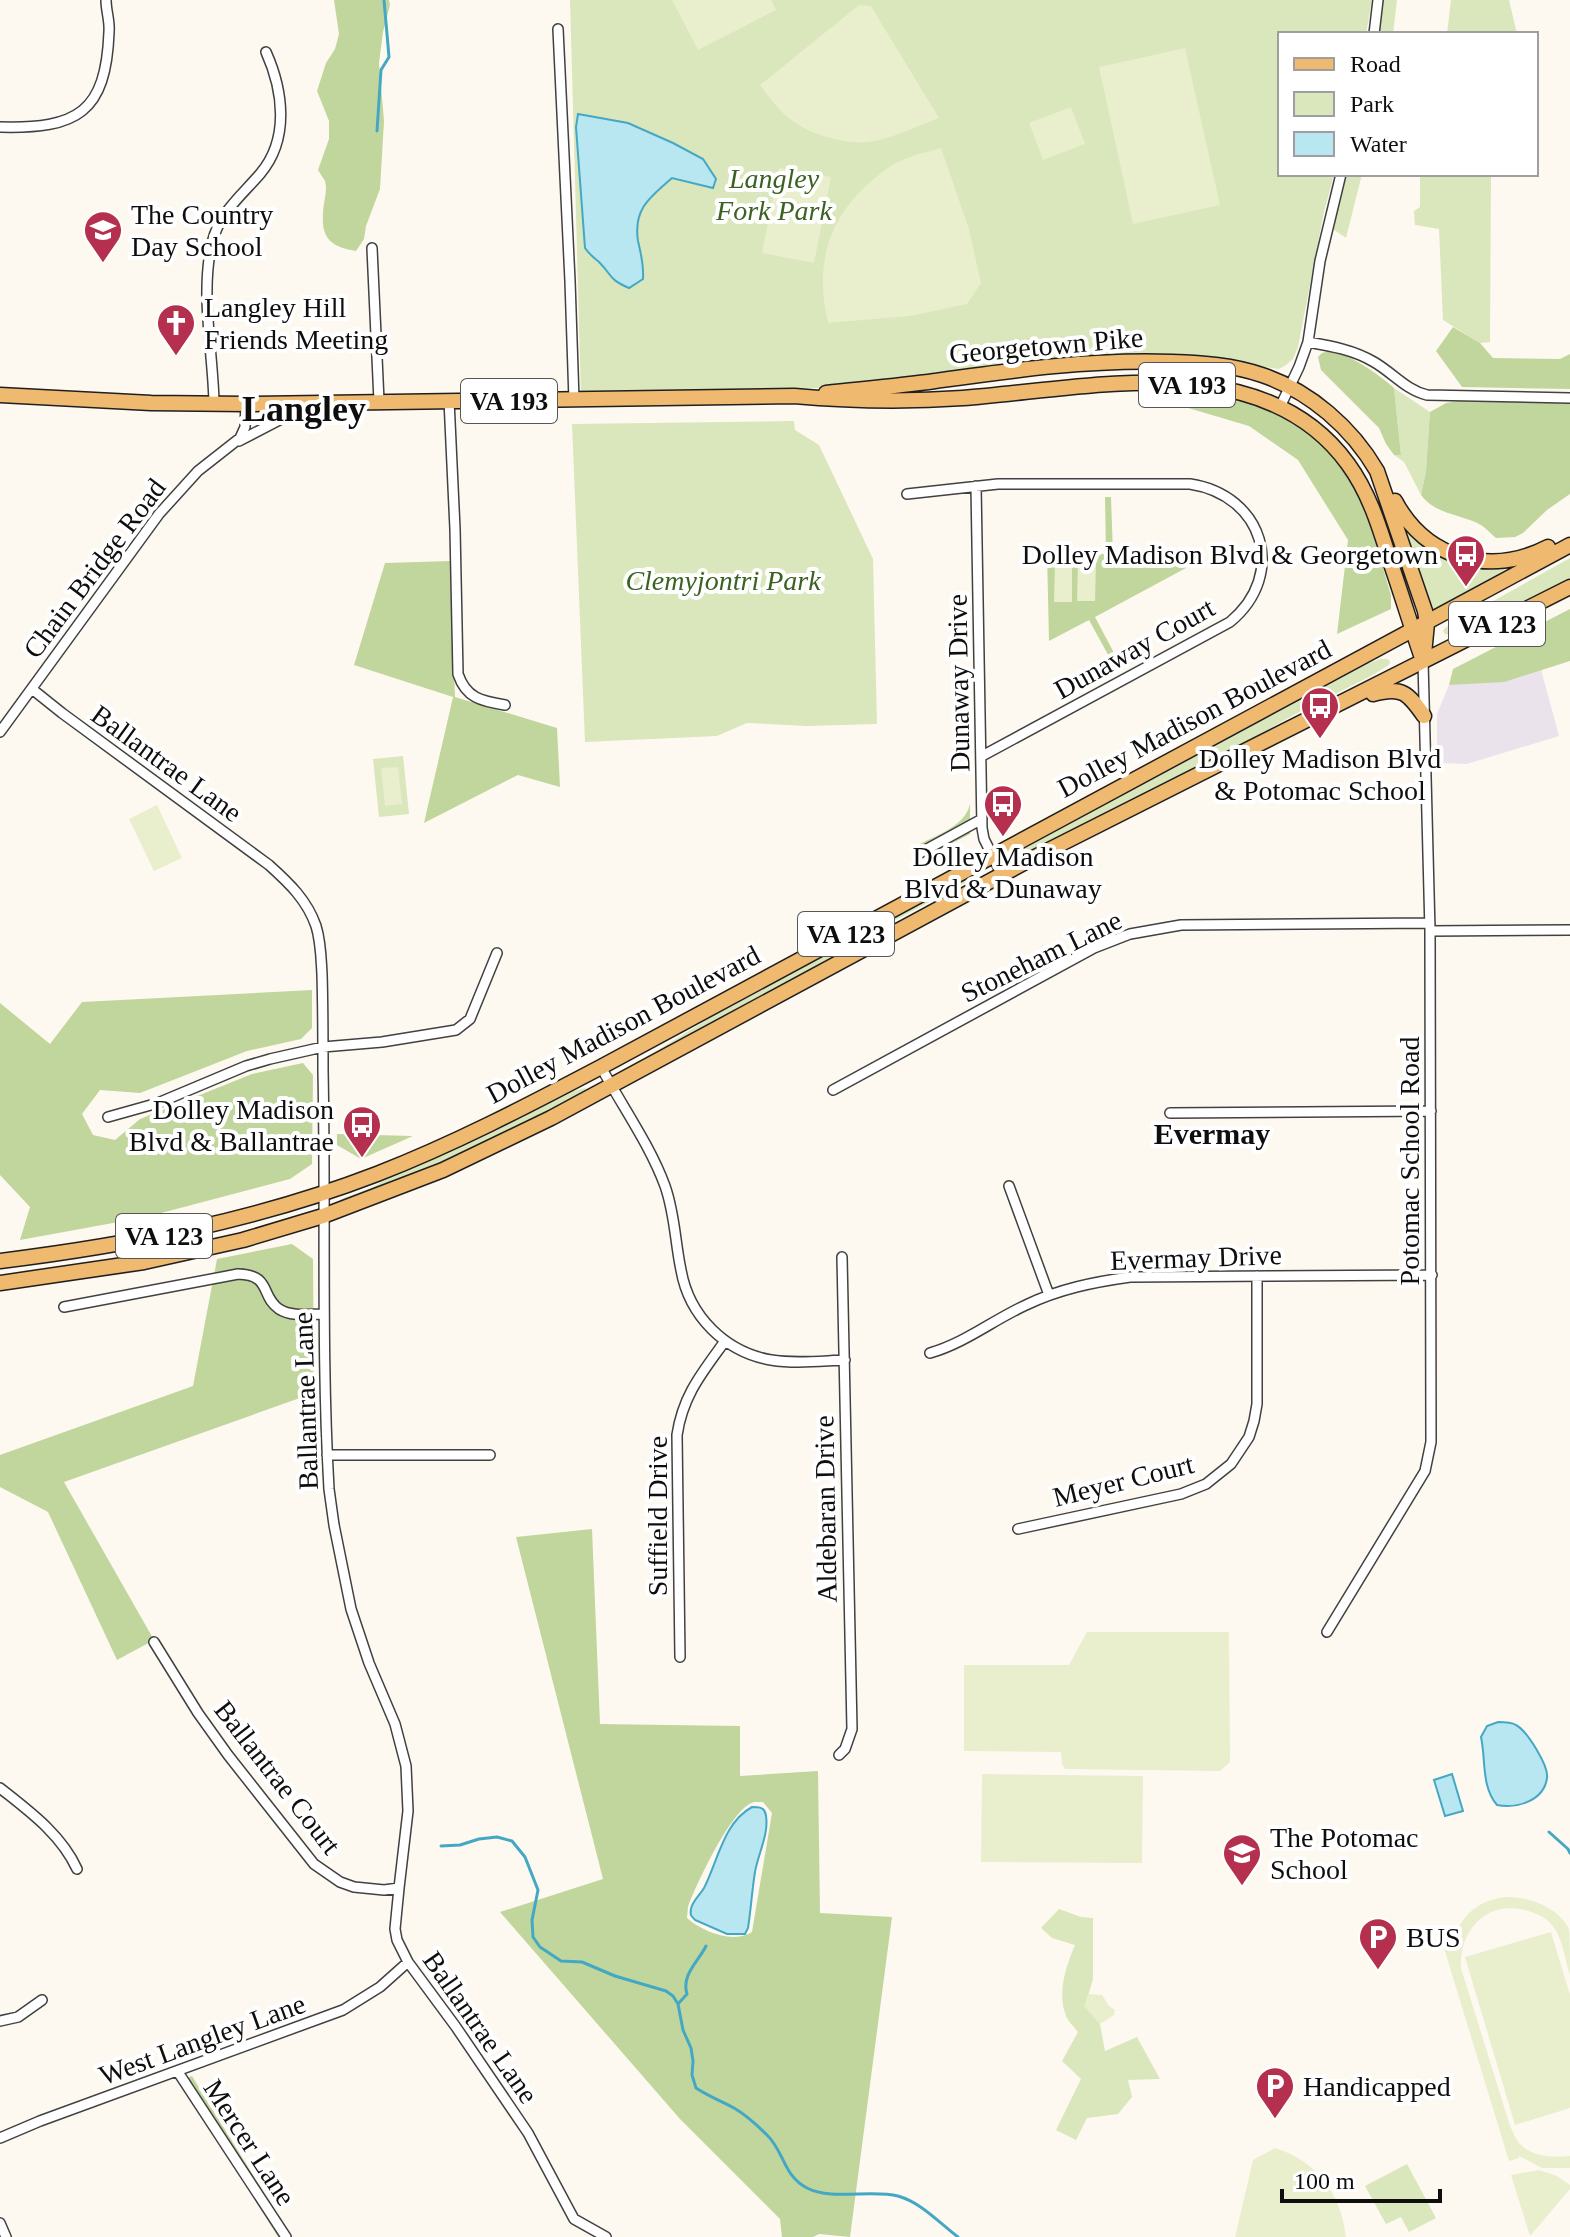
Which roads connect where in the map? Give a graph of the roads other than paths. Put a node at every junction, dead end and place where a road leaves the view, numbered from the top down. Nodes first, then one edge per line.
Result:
1 (106, 0) edge
2 (1378, 0) edge
3 (558, 29) dead end
4 (1374, 32) edge
5 (266, 52) dead end
6 (0, 127) edge
7 (1341, 176) edge
8 (372, 248) dead end
9 (1308, 342) junction
10 (1290, 387) junction
11 (0, 395) edge
12 (794, 396) junction
13 (1570, 398) edge
14 (449, 400) junction
15 (574, 400) junction
16 (379, 401) junction
17 (214, 403) junction
18 (294, 403) junction
19 (246, 404) junction
20 (1280, 407) junction
21 (236, 443) junction
22 (1377, 471) junction
23 (976, 486) junction
24 (907, 494) dead end
25 (1570, 536) edge
26 (1570, 545) edge
27 (1570, 587) edge
28 (1427, 623) junction
29 (1413, 630) junction
30 (1423, 661) junction
31 (32, 689) junction
32 (1346, 701) junction
33 (505, 705) dead end
34 (1424, 716) junction
35 (0, 732) edge
36 (982, 756) junction
37 (982, 819) junction
38 (918, 854) dead end
39 (993, 856) junction
40 (1002, 875) junction
41 (1430, 927) junction
42 (1570, 930) edge
43 (497, 953) dead end
44 (323, 1047) junction
45 (601, 1067) junction
46 (611, 1085) junction
47 (833, 1090) dead end
48 (1431, 1111) junction
49 (1170, 1113) dead end
50 (108, 1117) dead end
51 (1009, 1186) dead end
52 (324, 1192) junction
53 (323, 1216) junction
54 (842, 1257) dead end
55 (0, 1261) edge
56 (1432, 1275) junction
57 (1257, 1276) junction
58 (0, 1283) edge
59 (1049, 1295) junction
60 (64, 1307) dead end
61 (324, 1314) junction
62 (725, 1341) junction
63 (930, 1353) dead end
64 (845, 1360) junction
65 (327, 1455) junction
66 (490, 1455) dead end
67 (1018, 1529) dead end
68 (1327, 1632) dead end
69 (154, 1642) dead end
70 (680, 1657) dead end
71 (839, 1755) dead end
72 (0, 1788) edge
73 (77, 1869) dead end
74 (399, 1888) junction
75 (408, 1962) junction
76 (42, 2000) dead end
77 (0, 2021) edge
78 (178, 2072) junction
79 (0, 2138) edge
80 (0, 2223) edge
81 (6, 2237) edge
82 (286, 2237) edge
83 (606, 2237) edge

1 - 6 street
2 - 4 street
3 - 15 street
5 - 17 street
7 - 9 street
8 - 16 street
9 - 10 street
9 - 13 street
10 - 12 main road, Georgetown Pike / VA 193
10 - 20 street
10 - 22 main road, Georgetown Pike / VA 193
11 - 17 main road, Georgetown Pike / VA 193
12 - 15 main road, Georgetown Pike / VA 193
12 - 20 main road, Georgetown Pike / VA 193
14 - 15 main road, Georgetown Pike / VA 193
14 - 16 main road, Georgetown Pike / VA 193
14 - 33 street
16 - 18 main road, Georgetown Pike / VA 193
17 - 19 main road, Georgetown Pike / VA 193
18 - 19 main road, Georgetown Pike / VA 193
18 - 21 street, Chain Bridge Road
19 - 21 street
20 - 29 main road, Georgetown Pike / VA 193
21 - 31 street, Chain Bridge Road
22 - 25 main road
22 - 28 main road, Georgetown Pike / VA 193
23 - 24 street, Dunaway Court
23 - 36 street, Dunaway Drive
23 - 36 street, Dunaway Court
26 - 28 main road, Dolley Madison Boulevard / VA 123
27 - 30 main road, Dolley Madison Boulevard / VA 123
28 - 29 main road, Dolley Madison Boulevard / VA 123
28 - 30 main road, Georgetown Pike / VA 193
29 - 30 main road, Georgetown Pike / VA 193
29 - 39 main road, Dolley Madison Boulevard / VA 123
30 - 32 main road, Dolley Madison Boulevard / VA 123
30 - 34 street, Potomac School Road
31 - 35 street, Chain Bridge Road
31 - 44 street, Ballantrae Lane
32 - 34 main road
32 - 40 main road, Dolley Madison Boulevard / VA 123
34 - 41 street, Potomac School Road
36 - 37 street, Dunaway Drive
37 - 38 street
37 - 39 street, Dunaway Drive
39 - 40 street, Dunaway Drive
39 - 45 main road, Dolley Madison Boulevard / VA 123
40 - 46 main road, Dolley Madison Boulevard / VA 123
41 - 42 street, Stoneham Lane
41 - 47 street, Stoneham Lane
41 - 48 street, Potomac School Road
43 - 44 street
44 - 50 street
44 - 52 street, Ballantrae Lane
45 - 46 street
45 - 52 main road, Dolley Madison Boulevard / VA 123
46 - 53 main road, Dolley Madison Boulevard / VA 123
46 - 62 street
48 - 49 street
48 - 56 street, Potomac School Road
51 - 59 street
52 - 53 street, Ballantrae Lane
52 - 55 main road, Dolley Madison Boulevard / VA 123
53 - 58 main road, Dolley Madison Boulevard / VA 123
53 - 61 street, Ballantrae Lane
54 - 64 street, Aldebaran Drive
56 - 57 street, Evermay Drive
56 - 68 street, Potomac School Road
57 - 59 street, Evermay Drive
57 - 67 street, Meyer Court
59 - 63 street, Evermay Drive
60 - 61 street
61 - 65 street, Ballantrae Lane
62 - 64 street
62 - 70 street, Suffield Drive
64 - 71 street, Aldebaran Drive
65 - 66 street
65 - 74 street, Ballantrae Lane
69 - 74 street, Ballantrae Court
72 - 73 street
74 - 75 street, Ballantrae Lane
75 - 78 street, West Langley Lane
75 - 83 street, Ballantrae Lane
76 - 77 street
78 - 79 street, West Langley Lane
78 - 82 street, Mercer Lane
80 - 81 street

